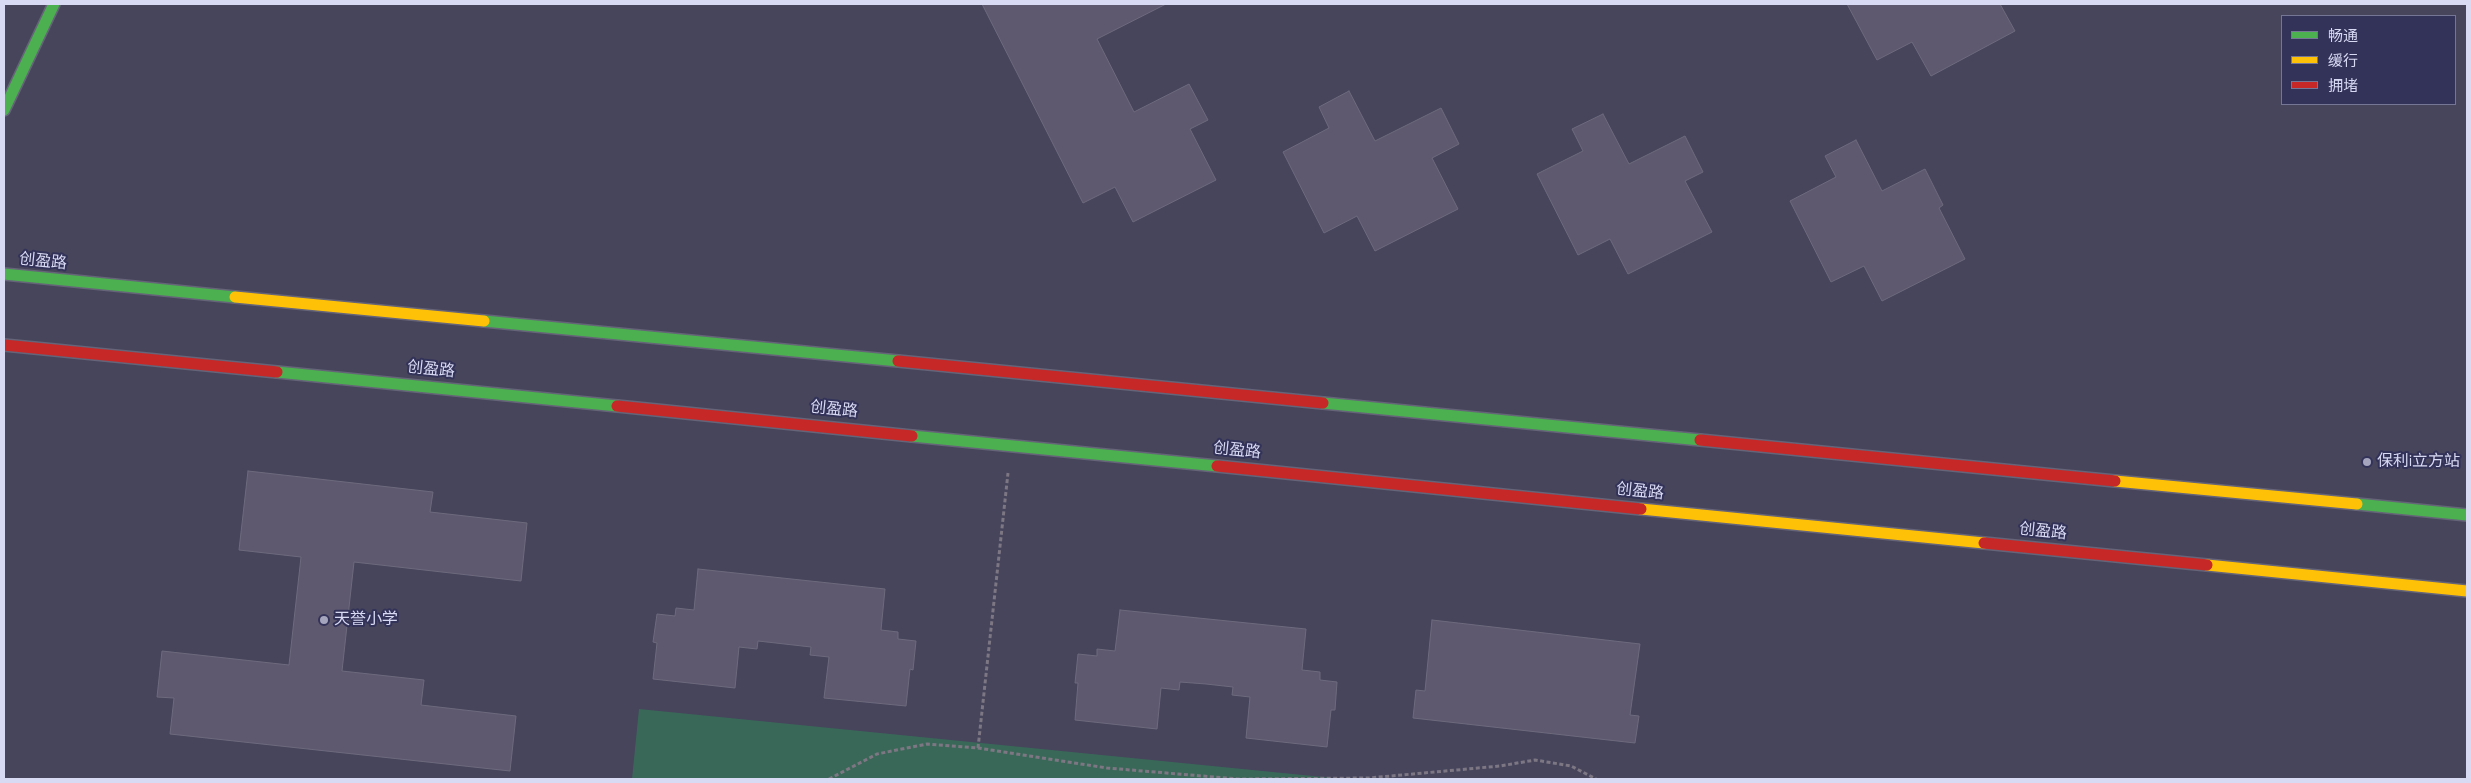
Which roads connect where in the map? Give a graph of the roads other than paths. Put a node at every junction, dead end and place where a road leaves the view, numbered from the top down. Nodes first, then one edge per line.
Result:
1 (54, 4) edge
2 (4, 110) edge
3 (4, 274) edge
4 (4, 345) edge
5 (2467, 515) edge
6 (2467, 591) edge

1 - 2 street
3 - 5 street, 创盈路
4 - 6 street, 创盈路

